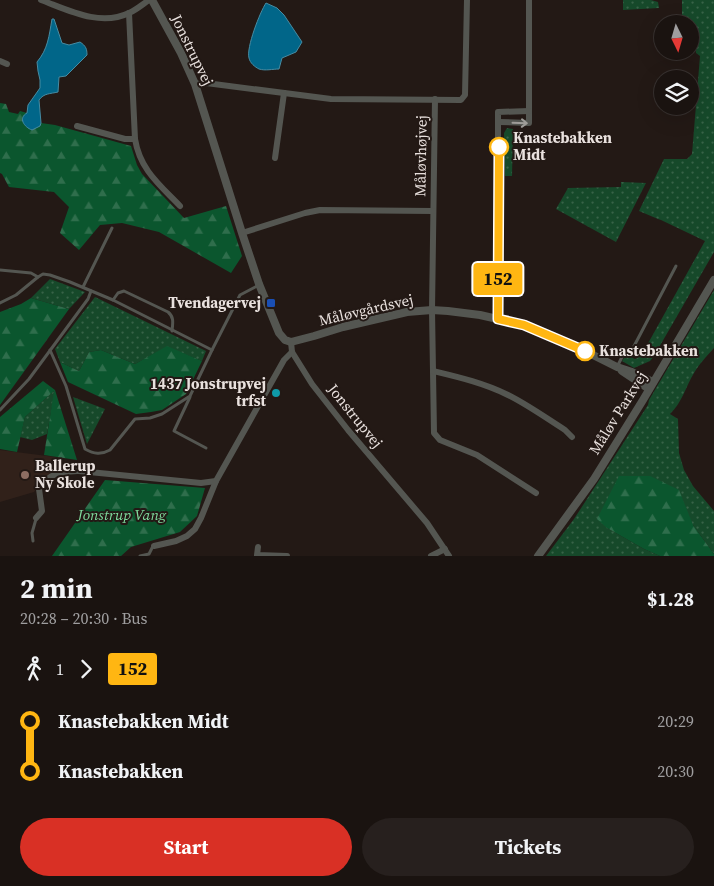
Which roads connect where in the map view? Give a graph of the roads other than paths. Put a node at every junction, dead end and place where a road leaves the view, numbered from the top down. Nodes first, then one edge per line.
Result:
1 (41, 0) edge
2 (151, 0) edge
3 (467, 0) edge
4 (530, 0) edge
5 (129, 13) junction
6 (0, 61) edge
7 (8, 64) dead end
8 (195, 84) junction
9 (284, 93) junction
10 (435, 99) junction
11 (529, 111) junction
12 (499, 122) junction
13 (77, 126) dead end
14 (135, 140) junction
15 (275, 158) dead end
16 (180, 206) dead end
17 (433, 211) junction
18 (112, 228) dead end
19 (242, 233) junction
20 (676, 266) dead end
21 (0, 270) edge
22 (38, 277) junction
23 (714, 280) edge
24 (259, 284) junction
25 (83, 287) junction
26 (91, 291) junction
27 (113, 300) junction
28 (0, 303) edge
29 (432, 310) junction
30 (498, 319) junction
31 (172, 330) junction
32 (291, 342) junction
33 (50, 350) junction
34 (212, 350) junction
35 (292, 352) junction
36 (617, 367) junction
37 (433, 371) junction
38 (651, 386) junction
39 (190, 396) junction
40 (0, 410) edge
41 (572, 437) dead end
42 (206, 448) dead end
43 (216, 481) junction
44 (536, 493) dead end
45 (36, 518) joint
46 (33, 541) dead end
47 (154, 546) joint
48 (258, 547) dead end
49 (446, 550) junction
50 (140, 556) edge
51 (286, 556) edge
52 (431, 556) edge
53 (449, 556) edge
54 (538, 556) edge

1 - 5 street
2 - 5 street
2 - 8 street, Jonstrupvej
3 - 10 street, Måløvhøjvej
4 - 11 street
5 - 14 street
6 - 7 street
8 - 9 street
8 - 19 street, Jonstrupvej
9 - 10 street
9 - 15 street
10 - 17 street, Måløvhøjvej
11 - 12 street
12 -> 11 street
12 - 30 street
13 - 14 street
14 - 16 street
17 - 19 street
17 - 29 street, Måløvhøjvej
18 - 25 lane
19 - 24 street, Jonstrupvej
20 - 36 lane
21 - 22 lane
22 - 25 lane
22 - 28 lane
23 - 38 street, Måløv Parkvej
24 - 32 street, Jonstrupvej
24 - 34 lane
25 - 26 lane
26 - 27 lane
26 - 33 lane
27 - 31 lane
27 - 31 lane
29 - 30 street, Måløvgårdsvej
29 - 32 street, Måløvgårdsvej
29 - 37 street, Måløvhøjvej
30 - 36 street, Måløvgårdsvej
31 - 34 lane
32 - 35 street, Jonstrupvej
33 - 39 lane
33 - 40 lane
34 - 39 lane
35 - 43 street
35 - 49 street, Jonstrupvej
36 - 38 street, Måløvgårdsvej
37 - 41 street
37 - 44 street, Måløvhøjvej
38 - 54 street, Måløv Parkvej
39 - 42 lane
43 - 45 street
43 - 47 street
45 - 46 lane
47 - 50 lane
48 - 51 street
49 - 52 street
49 - 53 street, Jonstrupvej

